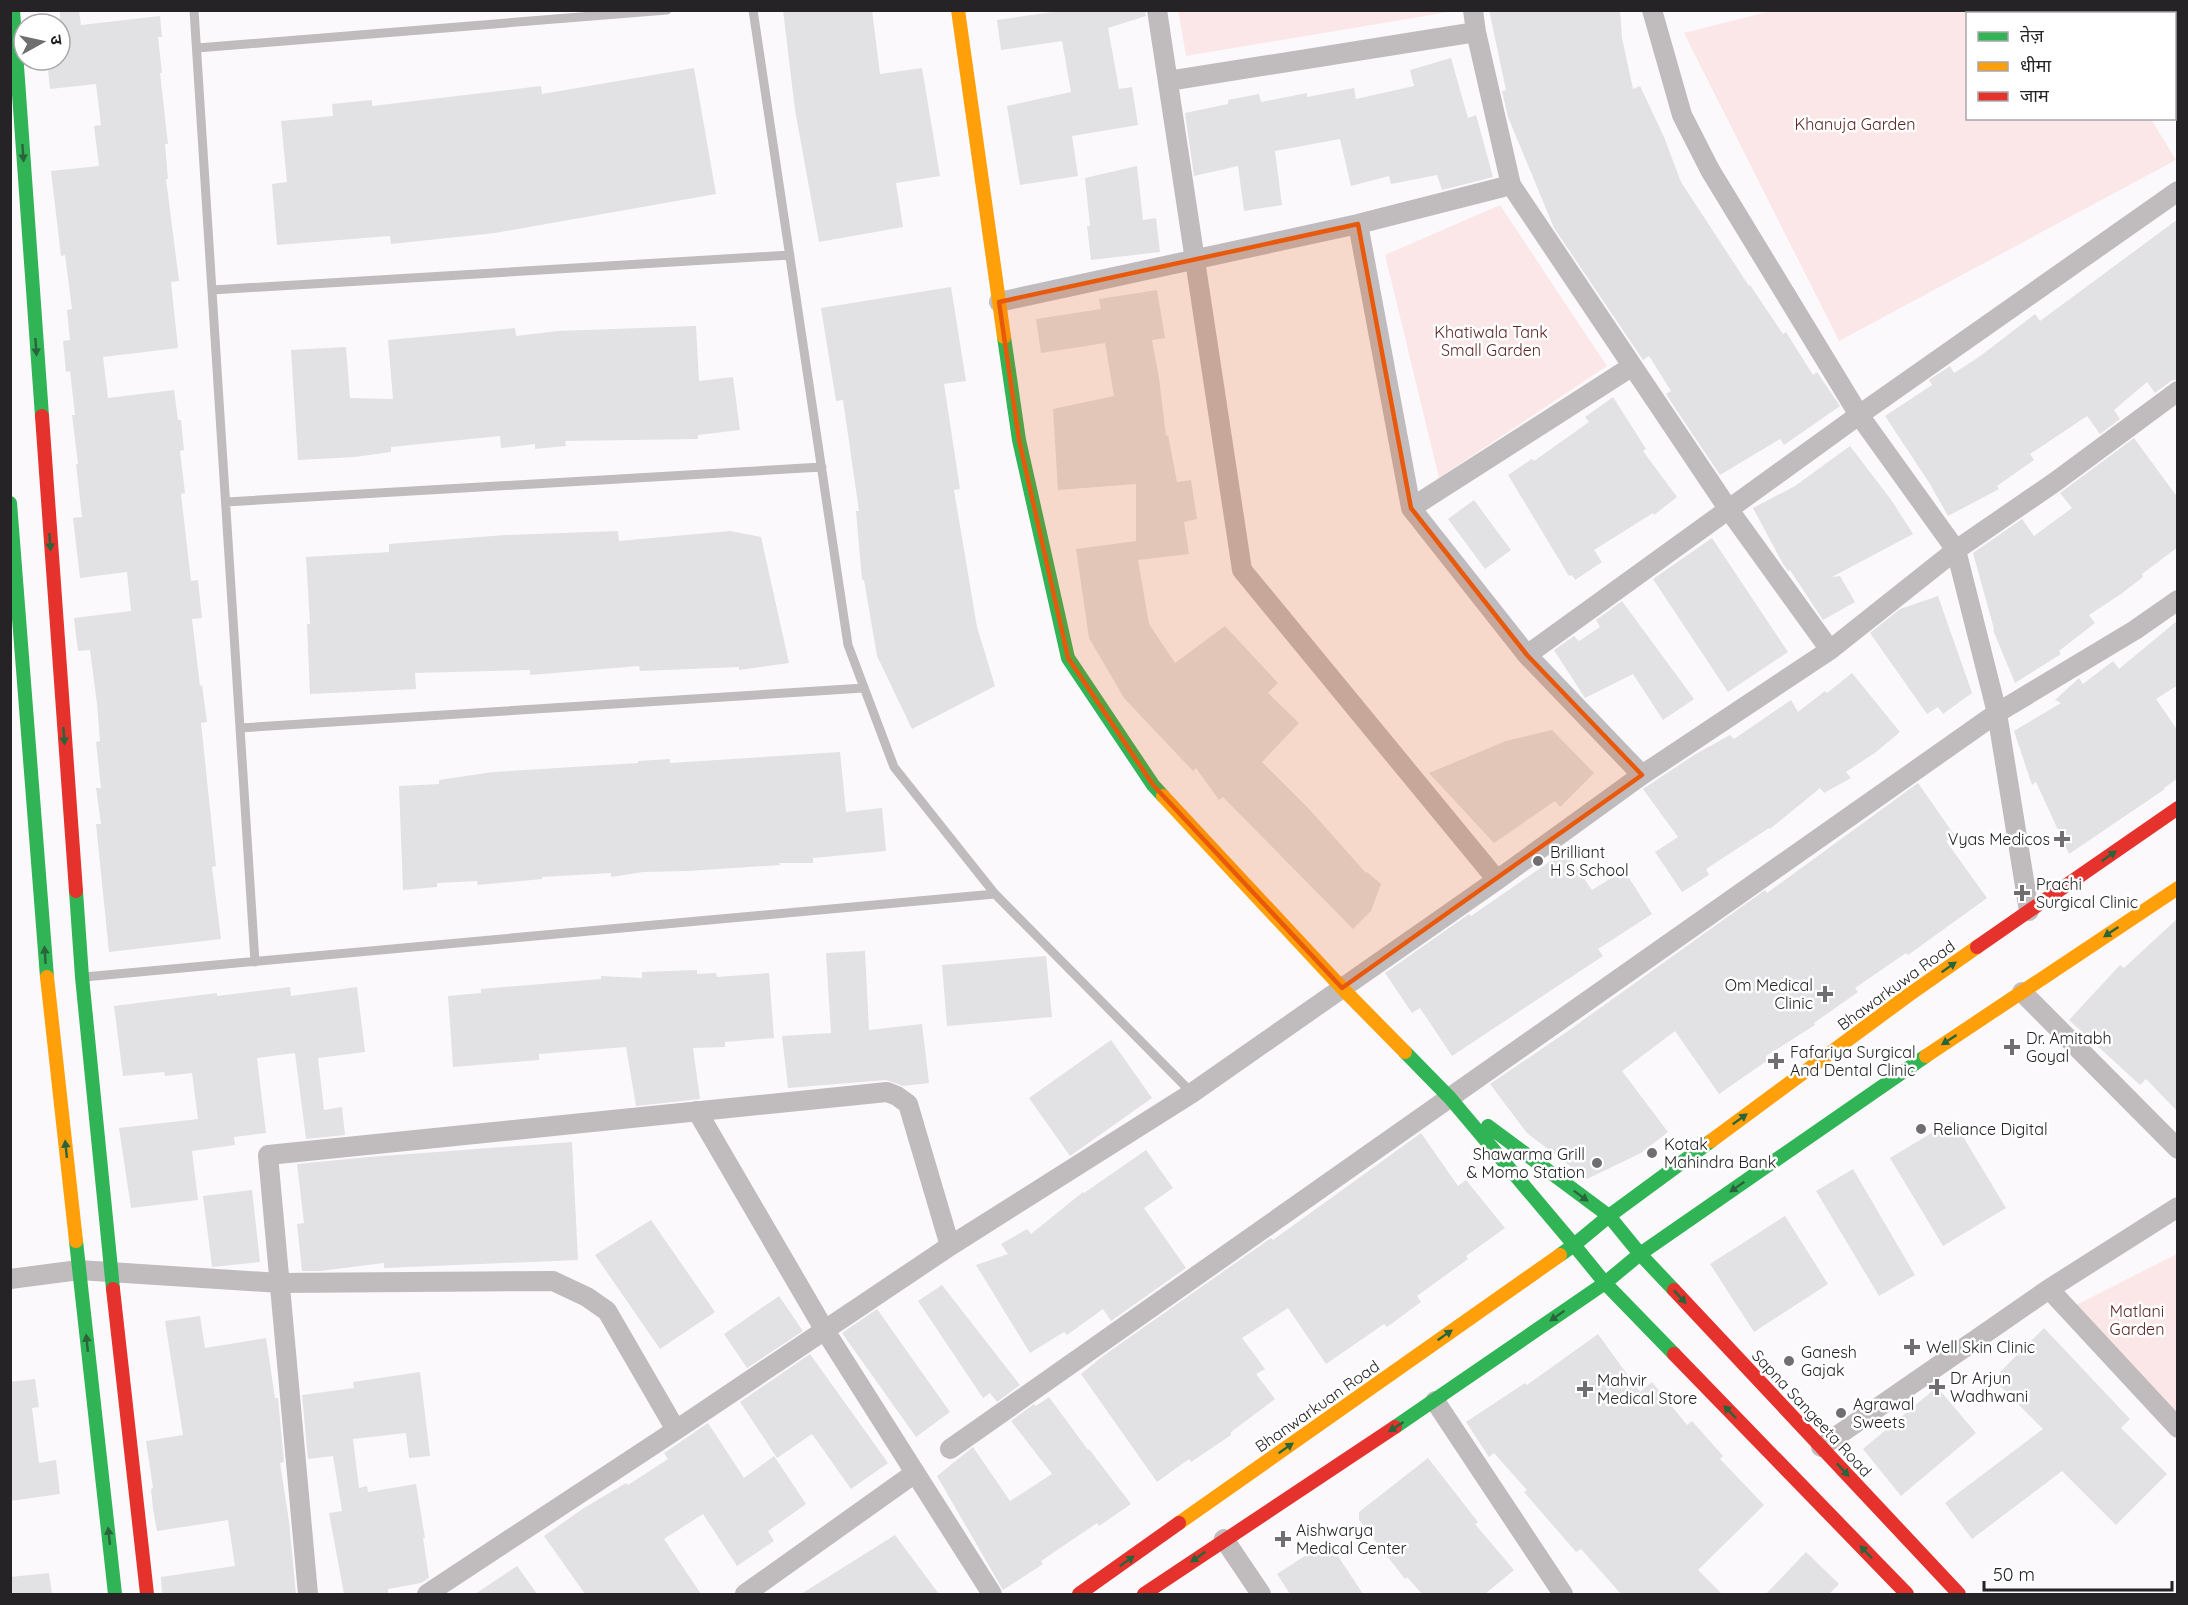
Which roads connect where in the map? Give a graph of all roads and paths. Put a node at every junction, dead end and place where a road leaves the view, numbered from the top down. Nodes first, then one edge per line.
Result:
1 (13, 10) edge
2 (194, 10) edge
3 (667, 10) edge
4 (753, 10) edge
5 (958, 10) edge
6 (1157, 10) edge
7 (1473, 10) edge
8 (1652, 10) edge
9 (1476, 32) junction
10 (197, 48) junction
11 (1168, 81) junction
12 (1511, 185) junction
13 (2178, 191) edge
14 (1358, 224) junction
15 (790, 255) junction
16 (1195, 259) junction
17 (212, 290) junction
18 (999, 302) junction
19 (1631, 367) junction
20 (2178, 392) edge
21 (1859, 416) junction
22 (822, 467) junction
23 (226, 502) junction
24 (10, 503) edge
25 (1411, 508) junction
26 (1729, 510) junction
27 (1956, 550) junction
28 (2178, 600) edge
29 (1830, 650) junction
30 (1527, 656) junction
31 (864, 688) junction
32 (1997, 713) junction
33 (240, 728) junction
34 (1642, 775) junction
35 (2178, 808) edge
36 (1497, 880) junction
37 (2178, 888) edge
38 (995, 894) junction
39 (2029, 911) junction
40 (255, 962) junction
41 (81, 977) junction
42 (1342, 988) junction
43 (2022, 992) junction
44 (1192, 1094) junction
45 (1450, 1098) junction
46 (697, 1111) junction
47 (2178, 1149) edge
48 (2178, 1207) edge
49 (1609, 1216) junction
50 (1574, 1245) junction
51 (950, 1246) junction
52 (1640, 1254) junction
53 (79, 1270) junction
54 (111, 1274) junction
55 (10, 1279) edge
56 (280, 1283) junction
57 (1605, 1283) junction
58 (2049, 1289) junction
59 (824, 1329) junction
60 (1435, 1401) junction
61 (2178, 1428) edge
62 (676, 1430) junction
63 (1821, 1447) junction
64 (950, 1449) dead end
65 (915, 1473) junction
66 (1224, 1539) junction
67 (1557, 1593) edge
68 (115, 1594) edge
69 (147, 1594) edge
70 (309, 1594) edge
71 (427, 1594) edge
72 (745, 1594) edge
73 (992, 1594) edge
74 (1079, 1594) edge
75 (1144, 1594) edge
76 (1261, 1594) edge
77 (1907, 1594) edge
78 (1959, 1594) edge

1 -> 41 main road
2 - 10 lane
3 - 10 lane
4 - 15 lane
5 - 18 main road
6 - 11 street
7 - 9 street
8 - 21 street
9 - 11 street
9 - 12 street
10 - 17 lane
11 - 16 street
12 - 14 street
12 - 19 street
13 - 21 street
14 - 16 street
14 - 25 street
15 - 17 lane
15 - 22 lane
16 - 18 street
16 - 36 street
17 - 23 lane
18 - 42 main road
19 - 25 street
19 - 26 street
20 - 27 street
21 - 26 street
21 - 27 street
22 - 23 lane
22 - 31 lane
23 - 33 lane
53 -> 24 main road
25 - 30 street
26 - 29 street
26 - 30 street
27 - 29 street
27 - 32 street
28 - 32 street
29 - 34 street
30 - 34 street
31 - 33 lane
31 - 38 lane
32 - 39 street
32 - 45 street
33 - 40 lane
34 - 36 street
39 -> 35 main road, Bhawarkuwa Road
36 - 42 street
37 -> 43 main road
38 - 40 lane
38 - 44 lane
49 -> 39 main road, Bhawarkuwa Road
40 - 41 lane
41 - 54 main road
42 - 44 street
42 - 45 main road
43 - 47 street
43 -> 52 main road
44 - 51 street
45 -> 49 main road, Sapna Sangeeta Road
45 - 50 main road
45 - 64 street
46 - 51 street
46 - 56 street
46 - 59 street
48 - 58 street
49 - 50 main road, Bhawarkuwa Road
49 - 52 main road, Sapna Sangeeta Road
50 - 57 main road
74 -> 50 main road, Bhanwarkuan Road
51 - 59 street
52 - 57 main road
52 -> 63 main road, Sapna Sangeeta Road
53 - 54 street
53 - 55 street
68 -> 53 main road
54 - 56 street
54 - 69 main road
56 - 62 street
56 - 70 street
57 -> 60 main road
77 -> 57 main road
58 - 61 street
58 - 63 street
59 - 62 street
59 - 65 street
60 -> 66 main road
60 - 67 street
62 - 71 street
63 -> 78 main road, Sapna Sangeeta Road
65 - 72 street
65 - 73 street
66 -> 75 main road
66 - 76 street

